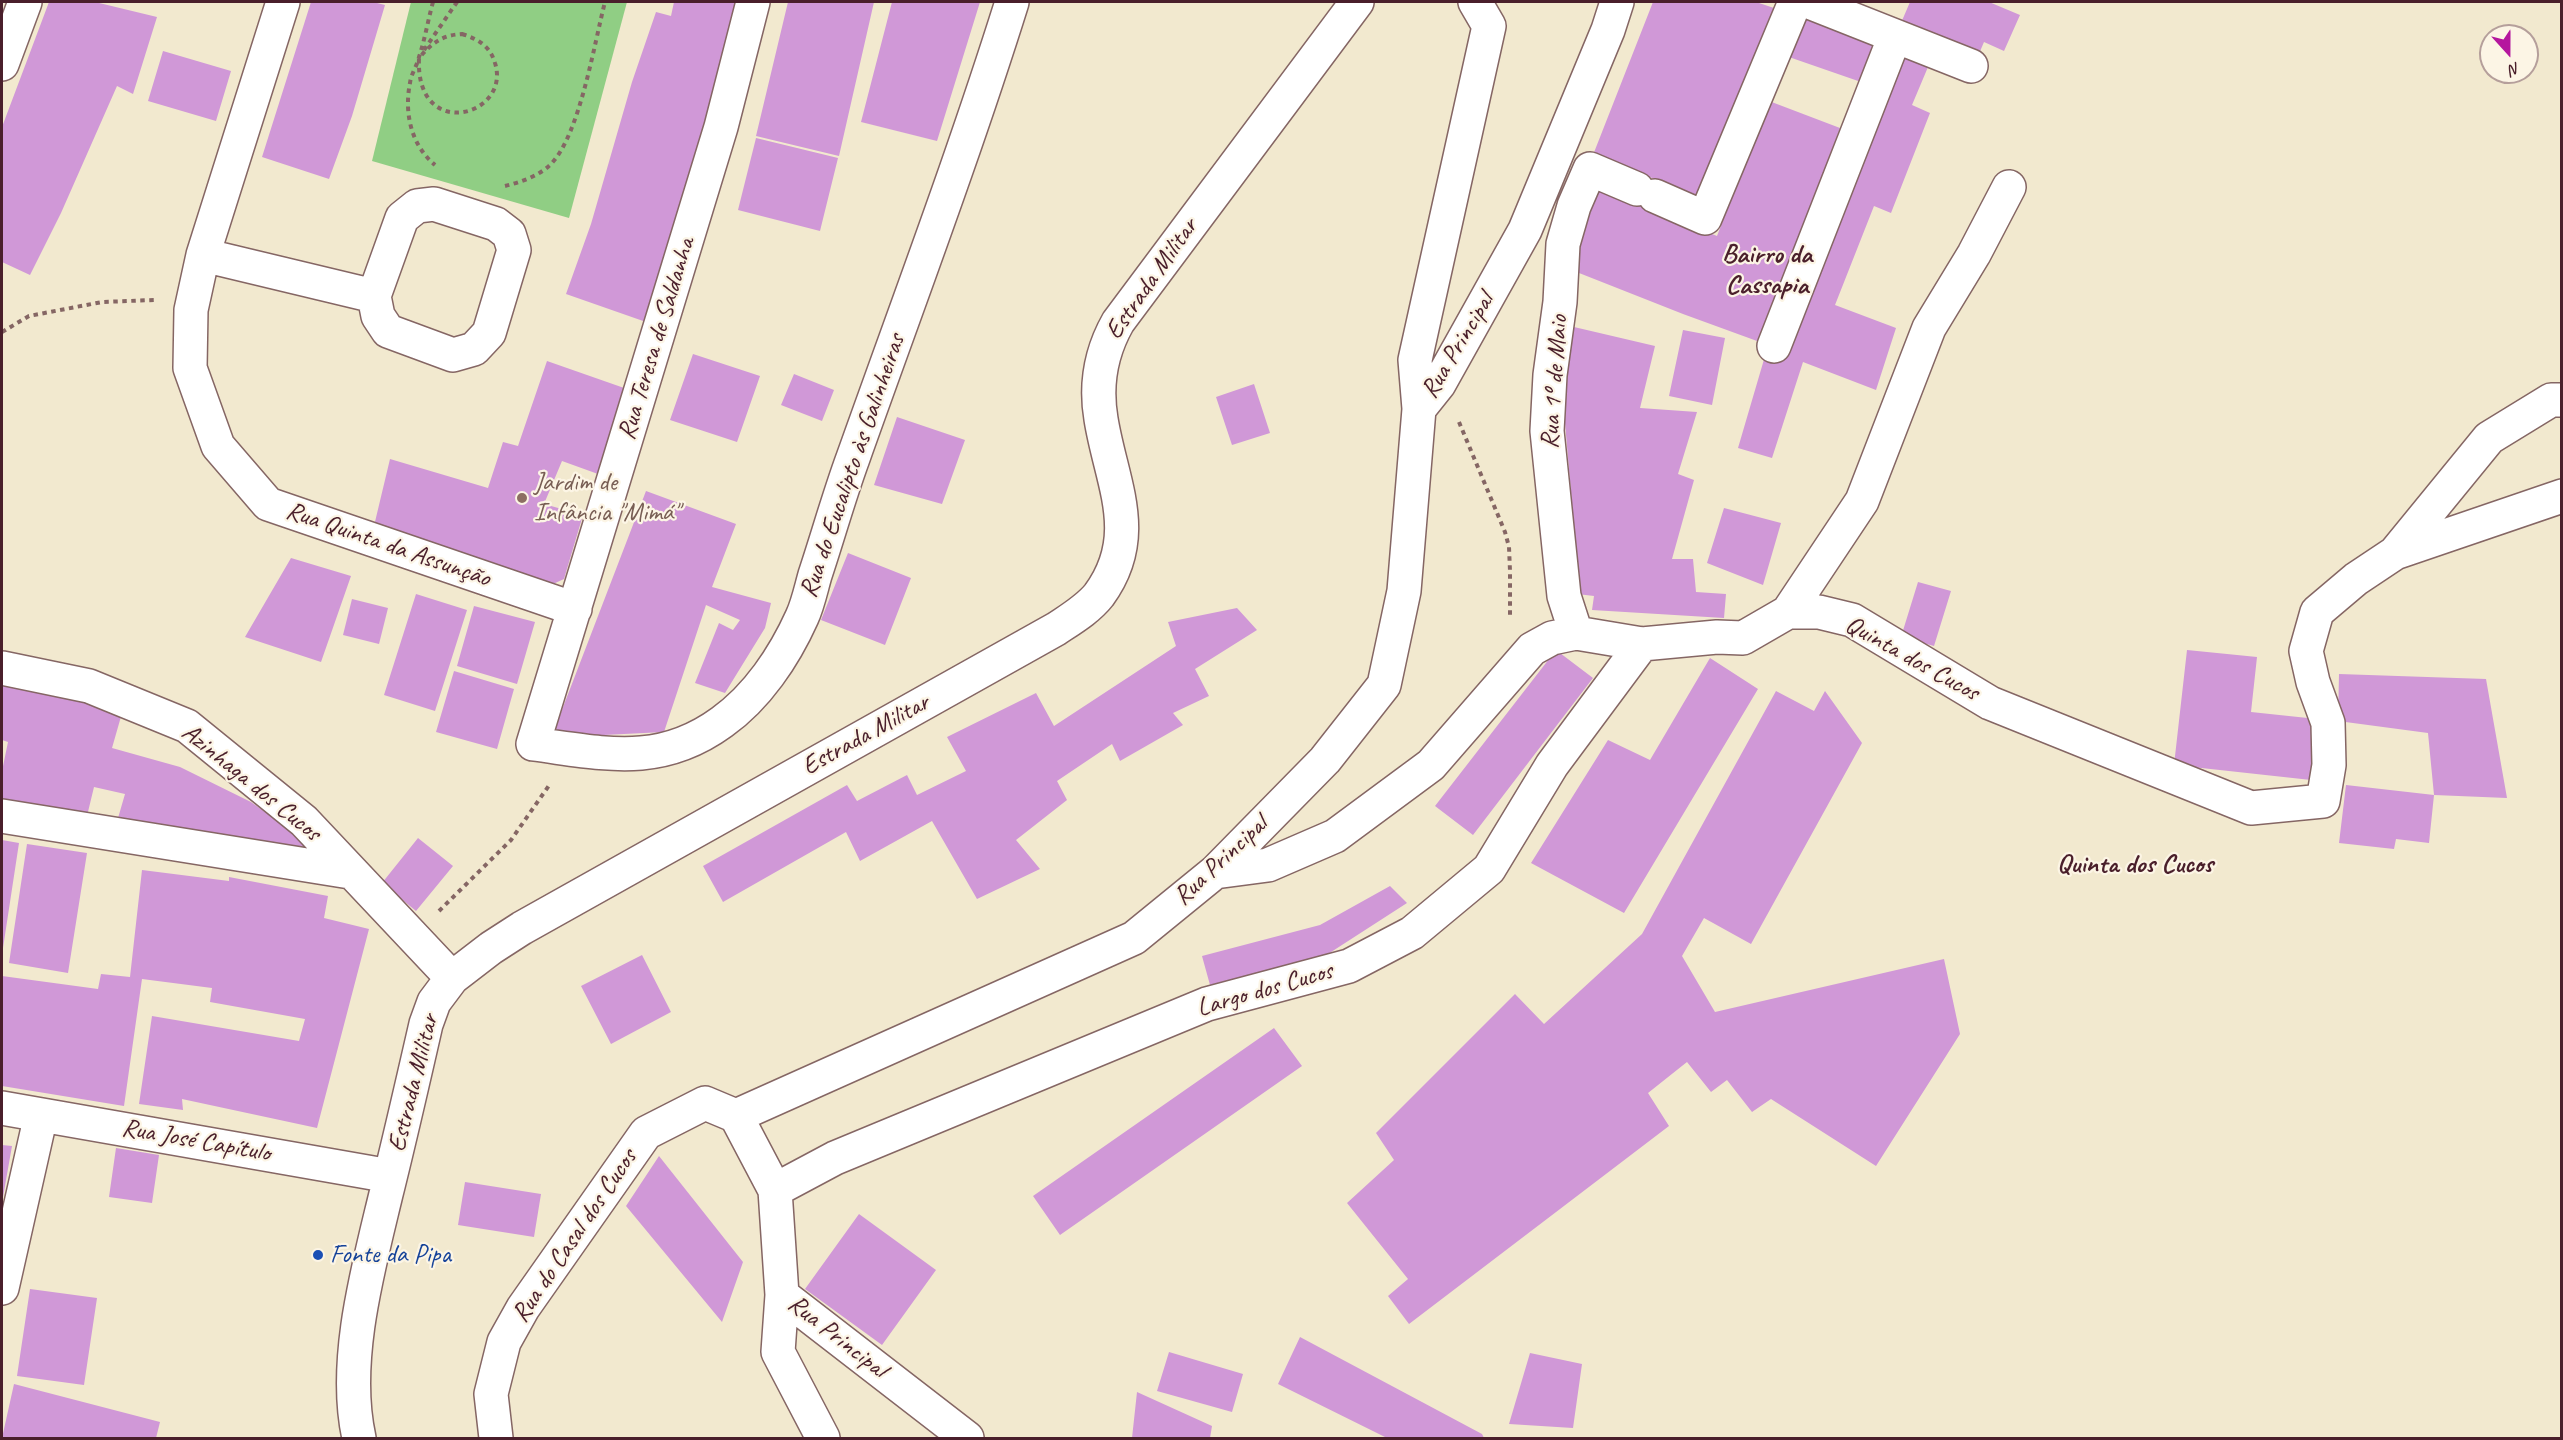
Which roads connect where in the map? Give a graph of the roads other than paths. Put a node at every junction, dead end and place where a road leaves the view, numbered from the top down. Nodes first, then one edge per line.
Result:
1 (25, 2) edge
2 (283, 2) edge
3 (753, 2) edge
4 (1012, 2) edge
5 (1357, 2) edge
6 (1475, 2) edge
7 (1617, 2) edge
8 (1795, 2) edge
9 (1809, 2) edge
10 (1895, 36) junction
11 (2, 64) edge
12 (1971, 66) dead end
13 (2010, 187) dead end
14 (203, 255) junction
15 (374, 296) junction
16 (1774, 346) dead end
17 (2562, 400) edge
18 (1419, 409) junction
19 (2562, 496) edge
20 (2395, 553) junction
21 (575, 609) junction
22 (1788, 612) junction
23 (1576, 633) junction
24 (1642, 644) junction
25 (2, 668) edge
26 (533, 744) joint
27 (2, 816) edge
28 (350, 872) junction
29 (1215, 872) junction
30 (452, 978) junction
31 (2, 1108) edge
32 (41, 1115) junction
33 (736, 1116) junction
34 (390, 1176) junction
35 (775, 1190) junction
36 (2, 1288) edge
37 (782, 1295) junction
38 (359, 1438) edge
39 (496, 1438) edge
40 (823, 1438) edge
41 (967, 1438) edge

1 - 11 street
2 - 14 street, Rua Quinta da Assunção
3 - 21 street, Rua Teresa de Saldanha
4 - 26 street, Rua do Eucalipto às Galinheiras
5 - 30 street, Estrada Militar
6 - 18 street
7 - 18 street, Rua Principal
8 - 23 street, Rua 1º de Maio
9 - 10 street
10 - 12 street
10 - 16 street
13 - 22 street
14 - 15 street
14 - 21 street, Rua Quinta da Assunção
15 - 15 street
17 - 20 street
18 - 29 street, Rua Principal
19 - 20 street
20 - 22 street, Quinta dos Cucos
21 - 26 street, Rua Teresa de Saldanha
22 - 24 street
23 - 24 street
23 - 29 street
24 - 35 street, Largo dos Cucos
25 - 28 street, Azinhaga dos Cucos
27 - 28 street
28 - 30 street, Azinhaga dos Cucos
29 - 33 street, Rua Principal
30 - 34 street, Estrada Militar
31 - 32 street, Rua José Capítulo
32 - 34 street, Rua José Capítulo
32 - 36 street
33 - 35 street, Rua Principal
33 - 39 street, Rua do Casal dos Cucos
34 - 38 street, Estrada Militar
35 - 37 street, Rua Principal
37 - 40 street
37 - 41 street, Rua Principal

